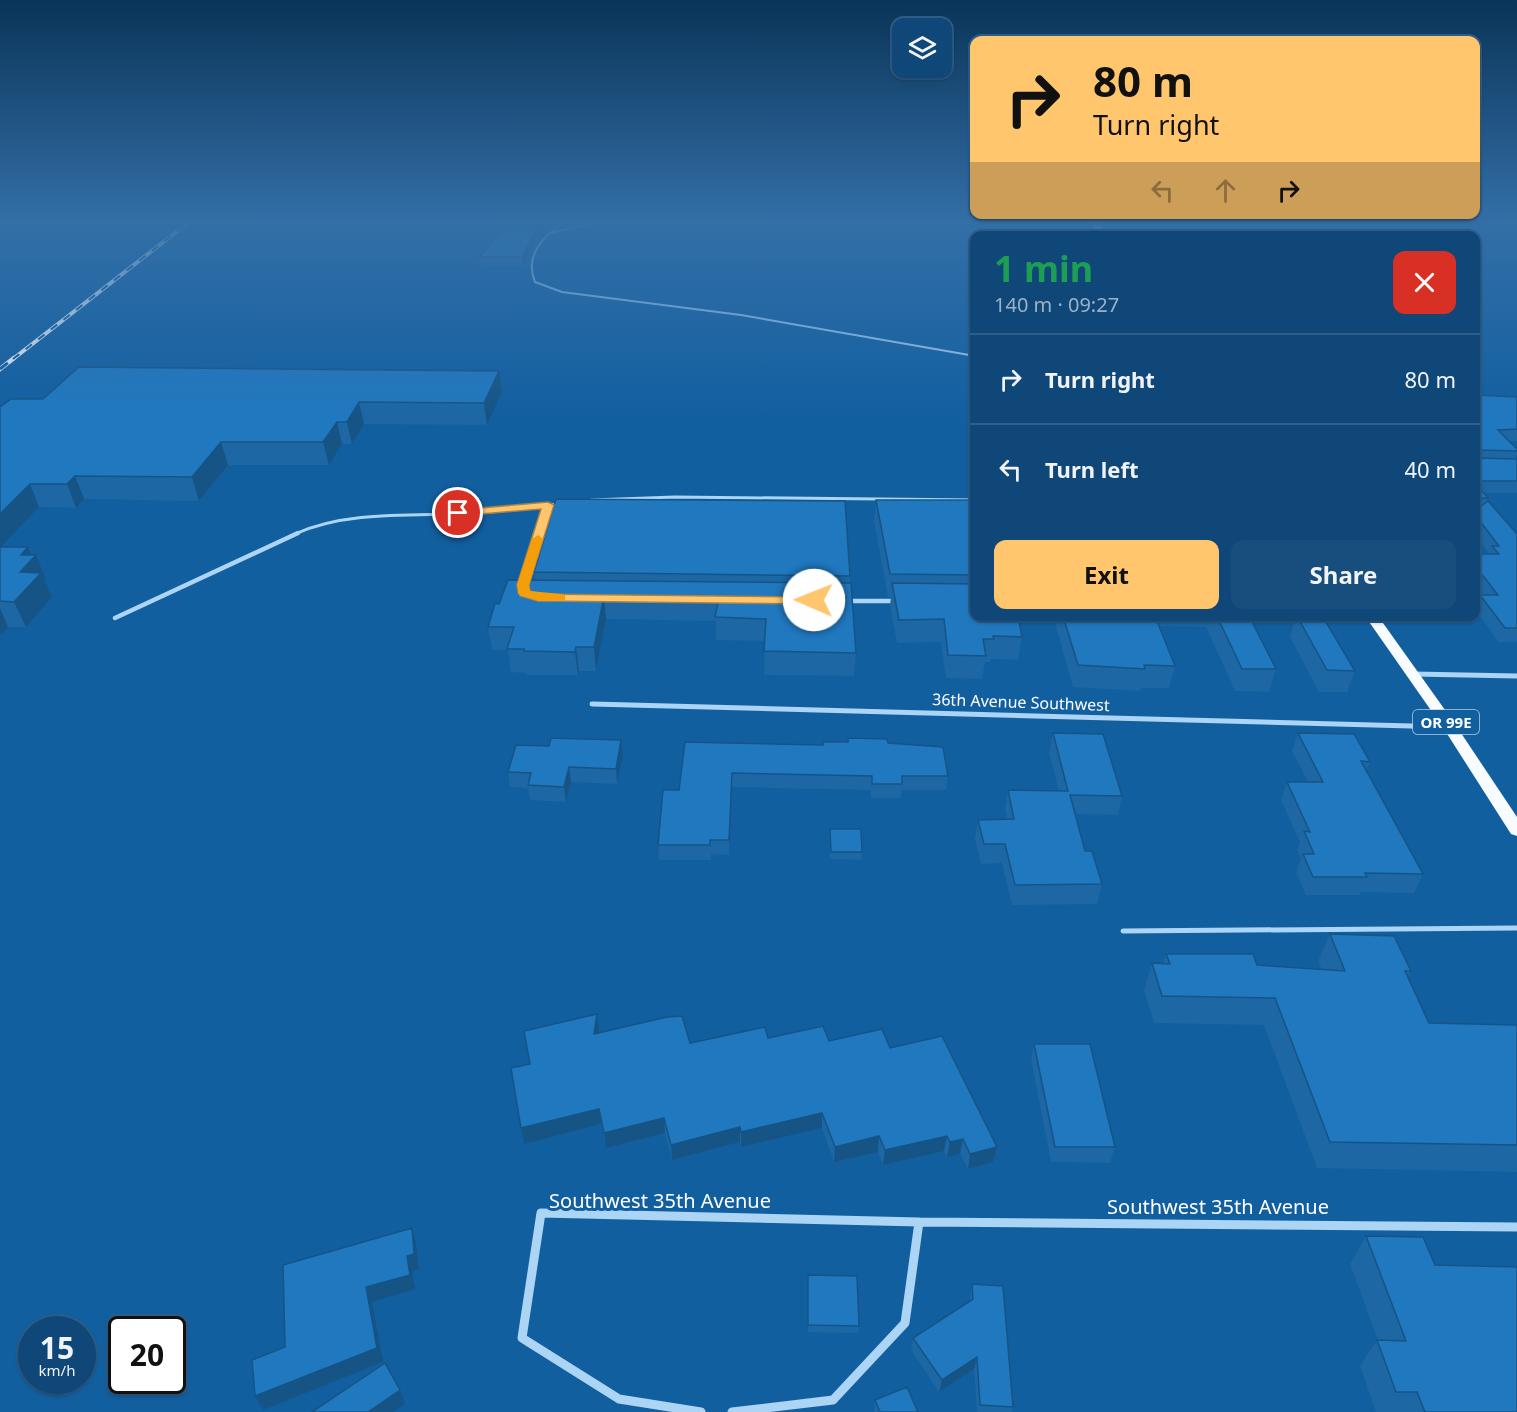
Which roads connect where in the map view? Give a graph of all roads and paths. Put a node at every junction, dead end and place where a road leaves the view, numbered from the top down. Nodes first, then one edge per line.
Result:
1 (551, 288) edge
2 (970, 355) edge
3 (589, 500) edge
4 (970, 500) edge
5 (569, 503) edge
6 (548, 505) junction
7 (523, 585) edge
8 (845, 601) edge
9 (904, 601) edge
10 (115, 618) dead end
11 (1375, 621) edge
12 (1412, 674) junction
13 (1517, 676) edge
14 (592, 704) dead end
15 (1450, 727) junction
16 (1517, 830) edge
17 (1517, 928) edge
18 (1123, 931) dead end
19 (919, 1222) junction
20 (1517, 1227) edge
21 (701, 1412) edge
22 (732, 1412) edge

1 - 2 lane
3 - 4 lane
5 - 6 lane
6 - 7 lane
6 - 10 lane
8 - 9 lane
11 - 12 main road, OR 99E
12 - 13 street
12 - 15 main road, OR 99E
14 - 15 street, 36th Avenue Southwest
15 - 16 main road, OR 99E
17 - 18 lane
19 - 20 street, Southwest 35th Avenue
19 - 21 street, Southwest 35th Avenue
19 - 22 street

